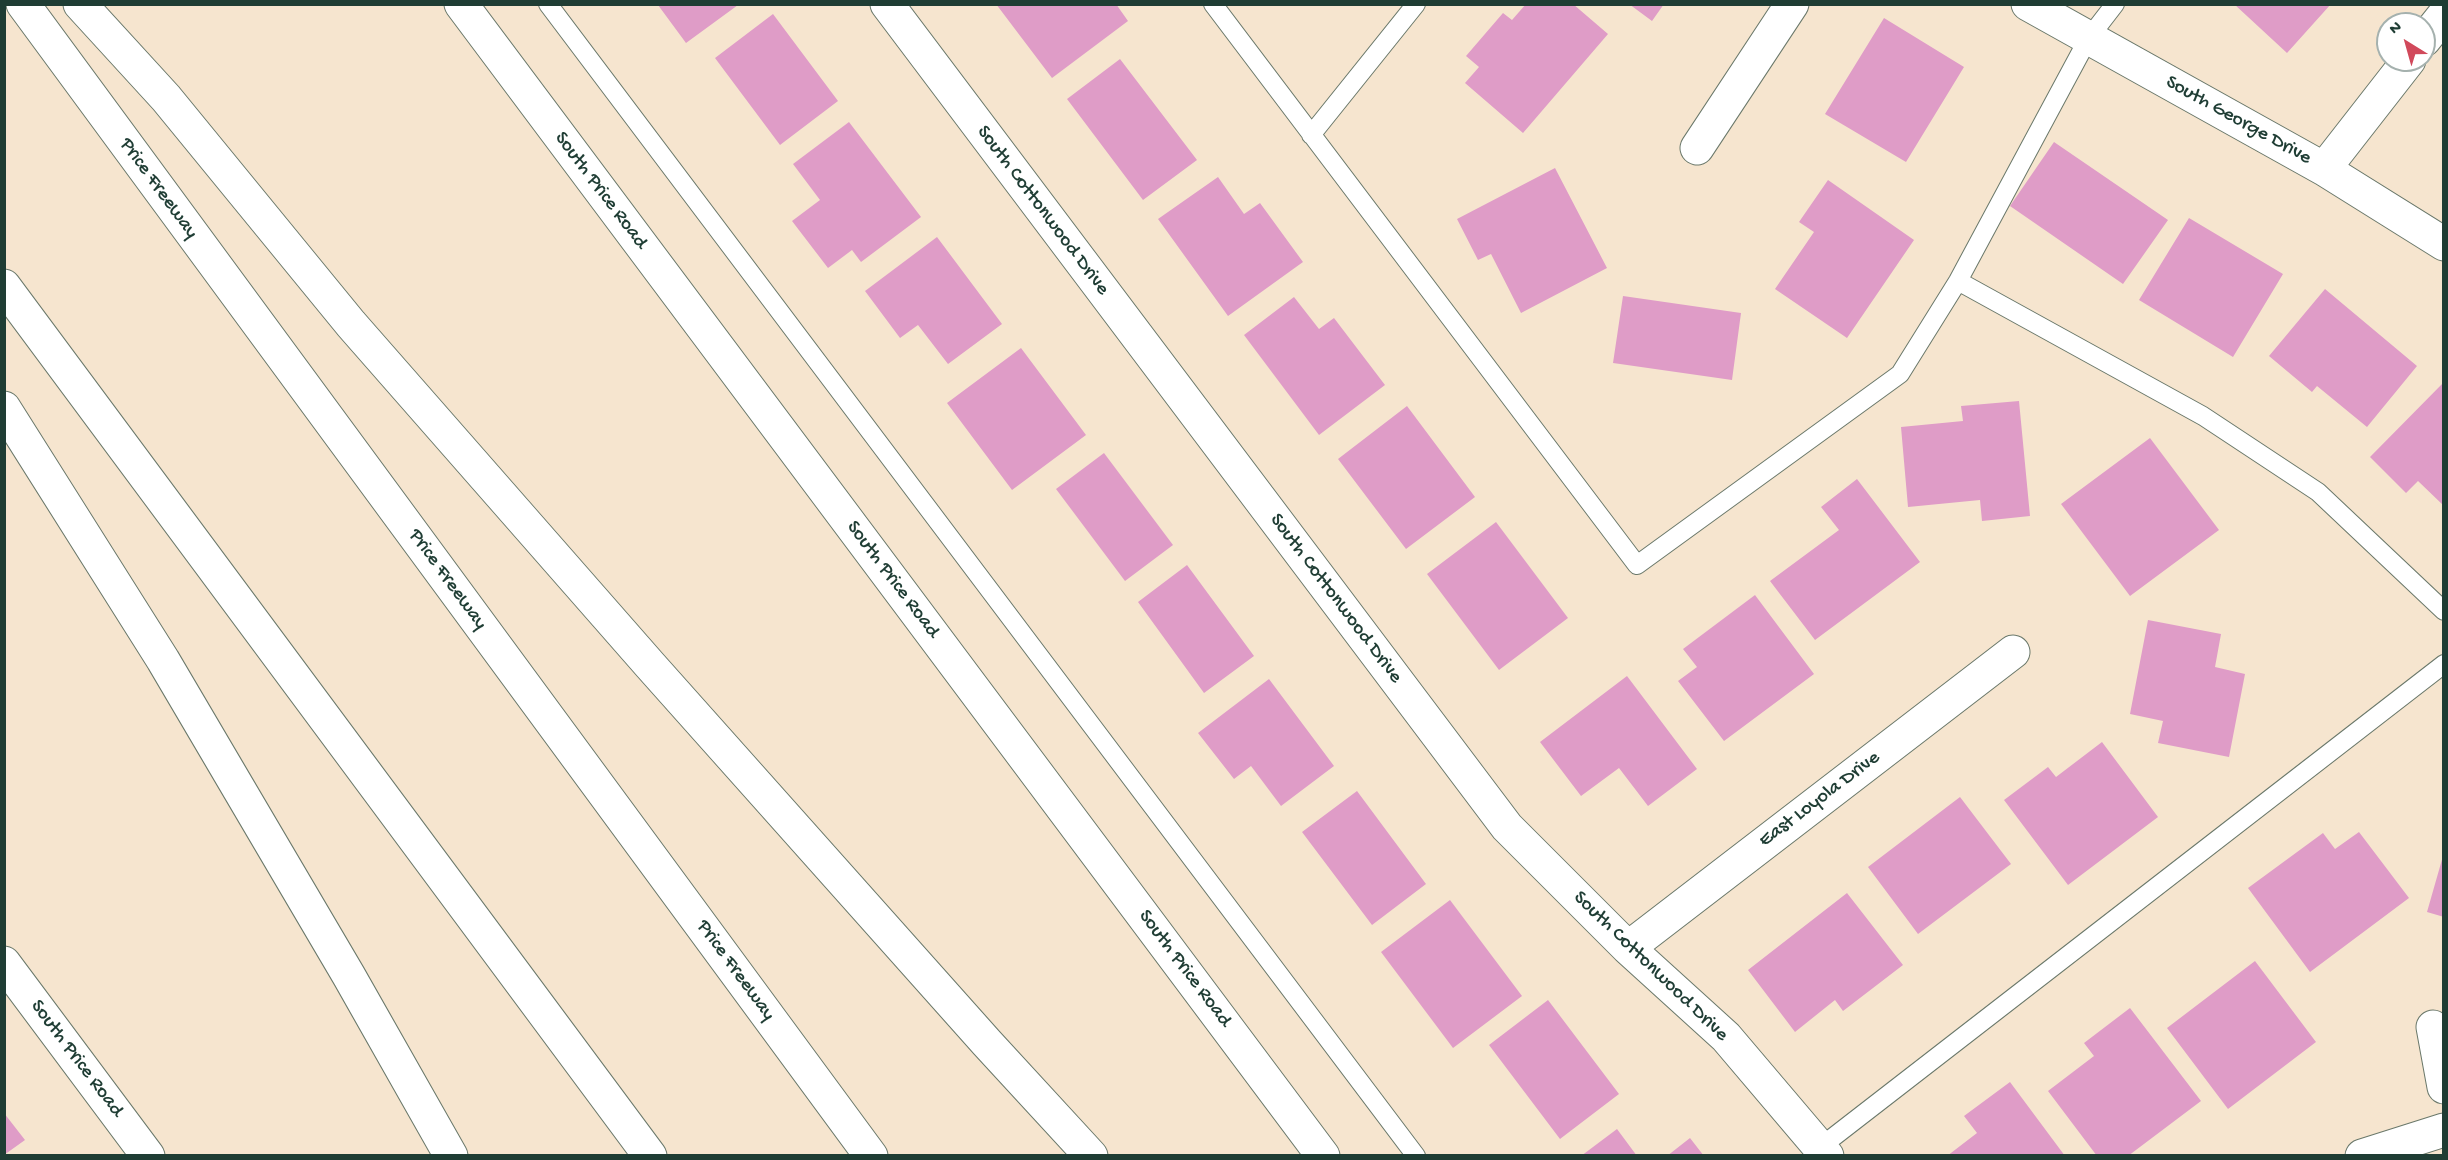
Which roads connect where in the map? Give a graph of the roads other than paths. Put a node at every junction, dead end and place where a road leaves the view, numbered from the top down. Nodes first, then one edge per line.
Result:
1 (23, 4) edge
2 (80, 4) edge
3 (461, 4) edge
4 (548, 4) edge
5 (886, 4) edge
6 (1213, 4) edge
7 (1416, 4) edge
8 (1792, 4) edge
9 (2028, 4) edge
10 (2115, 4) edge
11 (2088, 39) junction
12 (2400, 72) edge
13 (1311, 135) junction
14 (1697, 148) dead end
15 (2324, 169) junction
16 (2444, 244) edge
17 (1958, 281) junction
18 (4, 286) edge
19 (4, 408) edge
20 (2444, 611) edge
21 (2013, 652) dead end
22 (2444, 664) edge
23 (1628, 948) junction
24 (4, 963) edge
25 (2433, 1027) dead end
26 (2444, 1087) edge
27 (2444, 1130) edge
28 (1819, 1153) edge
29 (148, 1155) edge
30 (451, 1155) edge
31 (650, 1155) edge
32 (871, 1155) edge
33 (1091, 1155) edge
34 (1323, 1155) edge
35 (1416, 1155) edge
36 (2362, 1155) edge

1 - 32 main road, Price Freeway
2 - 33 main road
3 - 34 main road, South Price Road
4 - 35 lane
5 - 23 main road, South Cottonwood Drive
6 - 13 lane
7 - 13 lane
8 - 14 main road
9 - 11 main road, South George Drive
10 - 11 lane
11 - 15 main road, South George Drive
11 - 17 lane
12 - 15 main road
13 - 17 lane
15 - 16 main road, South George Drive
17 - 20 lane
18 - 31 main road
19 - 30 main road
21 - 23 main road, East Loyola Drive
22 - 28 lane
23 - 28 main road, South Cottonwood Drive
24 - 29 main road, South Price Road
25 - 26 main road
27 - 36 main road

